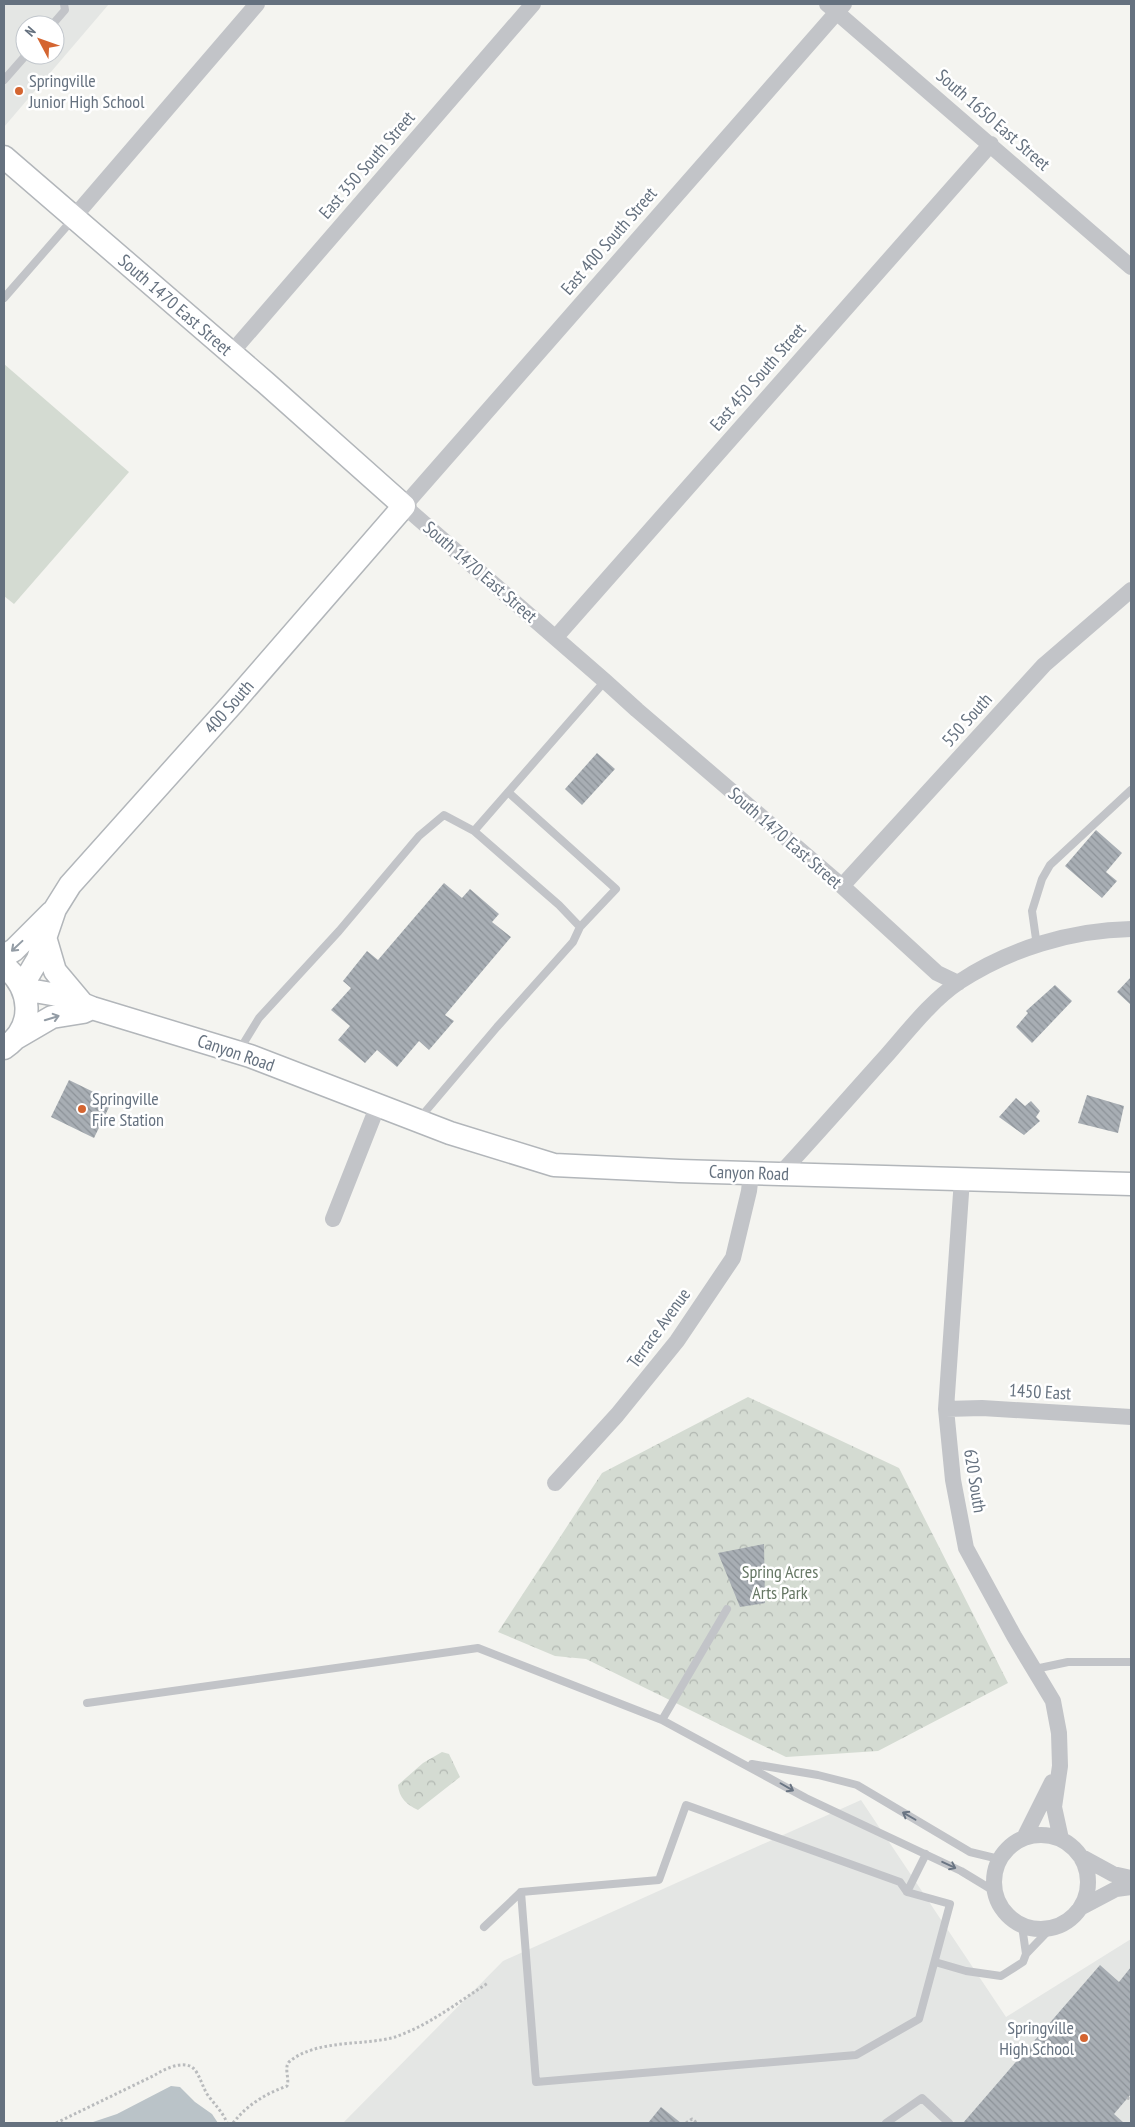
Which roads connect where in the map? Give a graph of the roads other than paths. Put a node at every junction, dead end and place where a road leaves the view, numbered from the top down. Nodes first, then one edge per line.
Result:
1 (257, 4) edge
2 (533, 4) edge
3 (836, 6) edge
4 (17, 65) edge
5 (4, 80) edge
6 (991, 144) junction
7 (4, 157) edge
8 (74, 217) junction
9 (1131, 267) edge
10 (4, 298) edge
11 (231, 353) junction
12 (404, 506) junction
13 (1131, 590) edge
14 (556, 637) junction
15 (605, 680) junction
16 (1131, 790) edge
17 (508, 792) junction
18 (474, 831) junction
19 (842, 886) junction
20 (55, 909) junction
21 (580, 927) junction
22 (1131, 929) edge
23 (45, 937) junction
24 (1037, 946) junction
25 (4, 956) edge
26 (4, 966) edge
27 (958, 982) junction
28 (23, 987) junction
29 (87, 1005) junction
30 (10, 1043) edge
31 (238, 1052) junction
32 (378, 1105) junction
33 (417, 1120) junction
34 (751, 1173) junction
35 (780, 1174) junction
36 (962, 1179) junction
37 (1131, 1184) edge
38 (332, 1219) dead end
39 (946, 1409) junction
40 (1131, 1417) edge
41 (556, 1483) dead end
42 (727, 1609) dead end
43 (1131, 1662) edge
44 (1035, 1669) junction
45 (87, 1703) dead end
46 (662, 1720) junction
47 (745, 1763) junction
48 (1060, 1766) junction
49 (1024, 1838) junction
50 (1061, 1839) junction
51 (926, 1854) junction
52 (1080, 1856) junction
53 (999, 1859) junction
54 (1131, 1878) edge
55 (1131, 1887) edge
56 (994, 1891) junction
57 (521, 1892) junction
58 (908, 1892) junction
59 (1080, 1908) junction
60 (1022, 1926) junction
61 (484, 1927) dead end
62 (1050, 1929) junction
63 (1026, 1954) junction
64 (935, 1962) junction
65 (886, 2123) edge
66 (949, 2123) edge

1 - 8 street
2 - 11 street, East 350 South Street
3 - 6 street, South 1650 East Street
3 - 12 street, East 400 South Street
4 - 5 lane
6 - 9 street, South 1650 East Street
6 - 14 street, East 450 South Street
7 - 8 main road, South 1470 East Street
8 - 10 lane
8 - 11 main road, South 1470 East Street
11 - 12 main road, South 1470 East Street
12 - 14 street, South 1470 East Street
12 - 20 main road, 400 South
13 - 19 street, 550 South
14 - 15 street, South 1470 East Street
15 - 17 lane
15 - 19 street, South 1470 East Street
16 - 24 lane
17 - 18 lane
17 - 21 lane
18 - 21 lane
18 - 31 lane
19 - 27 street, South 1470 East Street
20 - 23 main road, 400 South
20 -> 25 main road, 400 South
21 - 33 lane
22 - 24 street
23 - 28 main road, 400 South
23 - 29 main road
24 - 27 street
26 - 28 main road
27 - 35 street
28 - 29 main road, Canyon Road
28 - 30 main road
30 -> 29 main road
29 - 31 main road, Canyon Road
31 - 32 main road, Canyon Road
32 - 33 main road, Canyon Road
32 - 38 street
33 - 34 main road, Canyon Road
34 - 35 main road, Canyon Road
34 - 41 street, Terrace Avenue
35 - 36 main road, Canyon Road
36 - 37 main road, Canyon Road
36 - 39 street, 620 South
39 - 40 street, 1450 East
39 - 44 street, 620 South
42 - 46 lane
43 - 44 lane
44 - 48 street, 620 South
45 - 46 lane
46 - 47 lane
47 -> 51 lane
53 -> 47 lane
48 - 49 street
48 - 50 street, 620 South
49 - 50 street
49 - 53 street
50 - 52 street
51 -> 56 lane
51 - 58 lane
52 - 54 street
52 - 59 street
53 - 56 street
55 - 59 street
56 - 60 street
57 - 58 lane
57 - 61 lane
57 - 64 lane
58 - 64 lane
59 - 62 street
60 - 62 street
60 - 63 lane
62 - 63 lane
63 - 64 lane
65 - 66 lane

